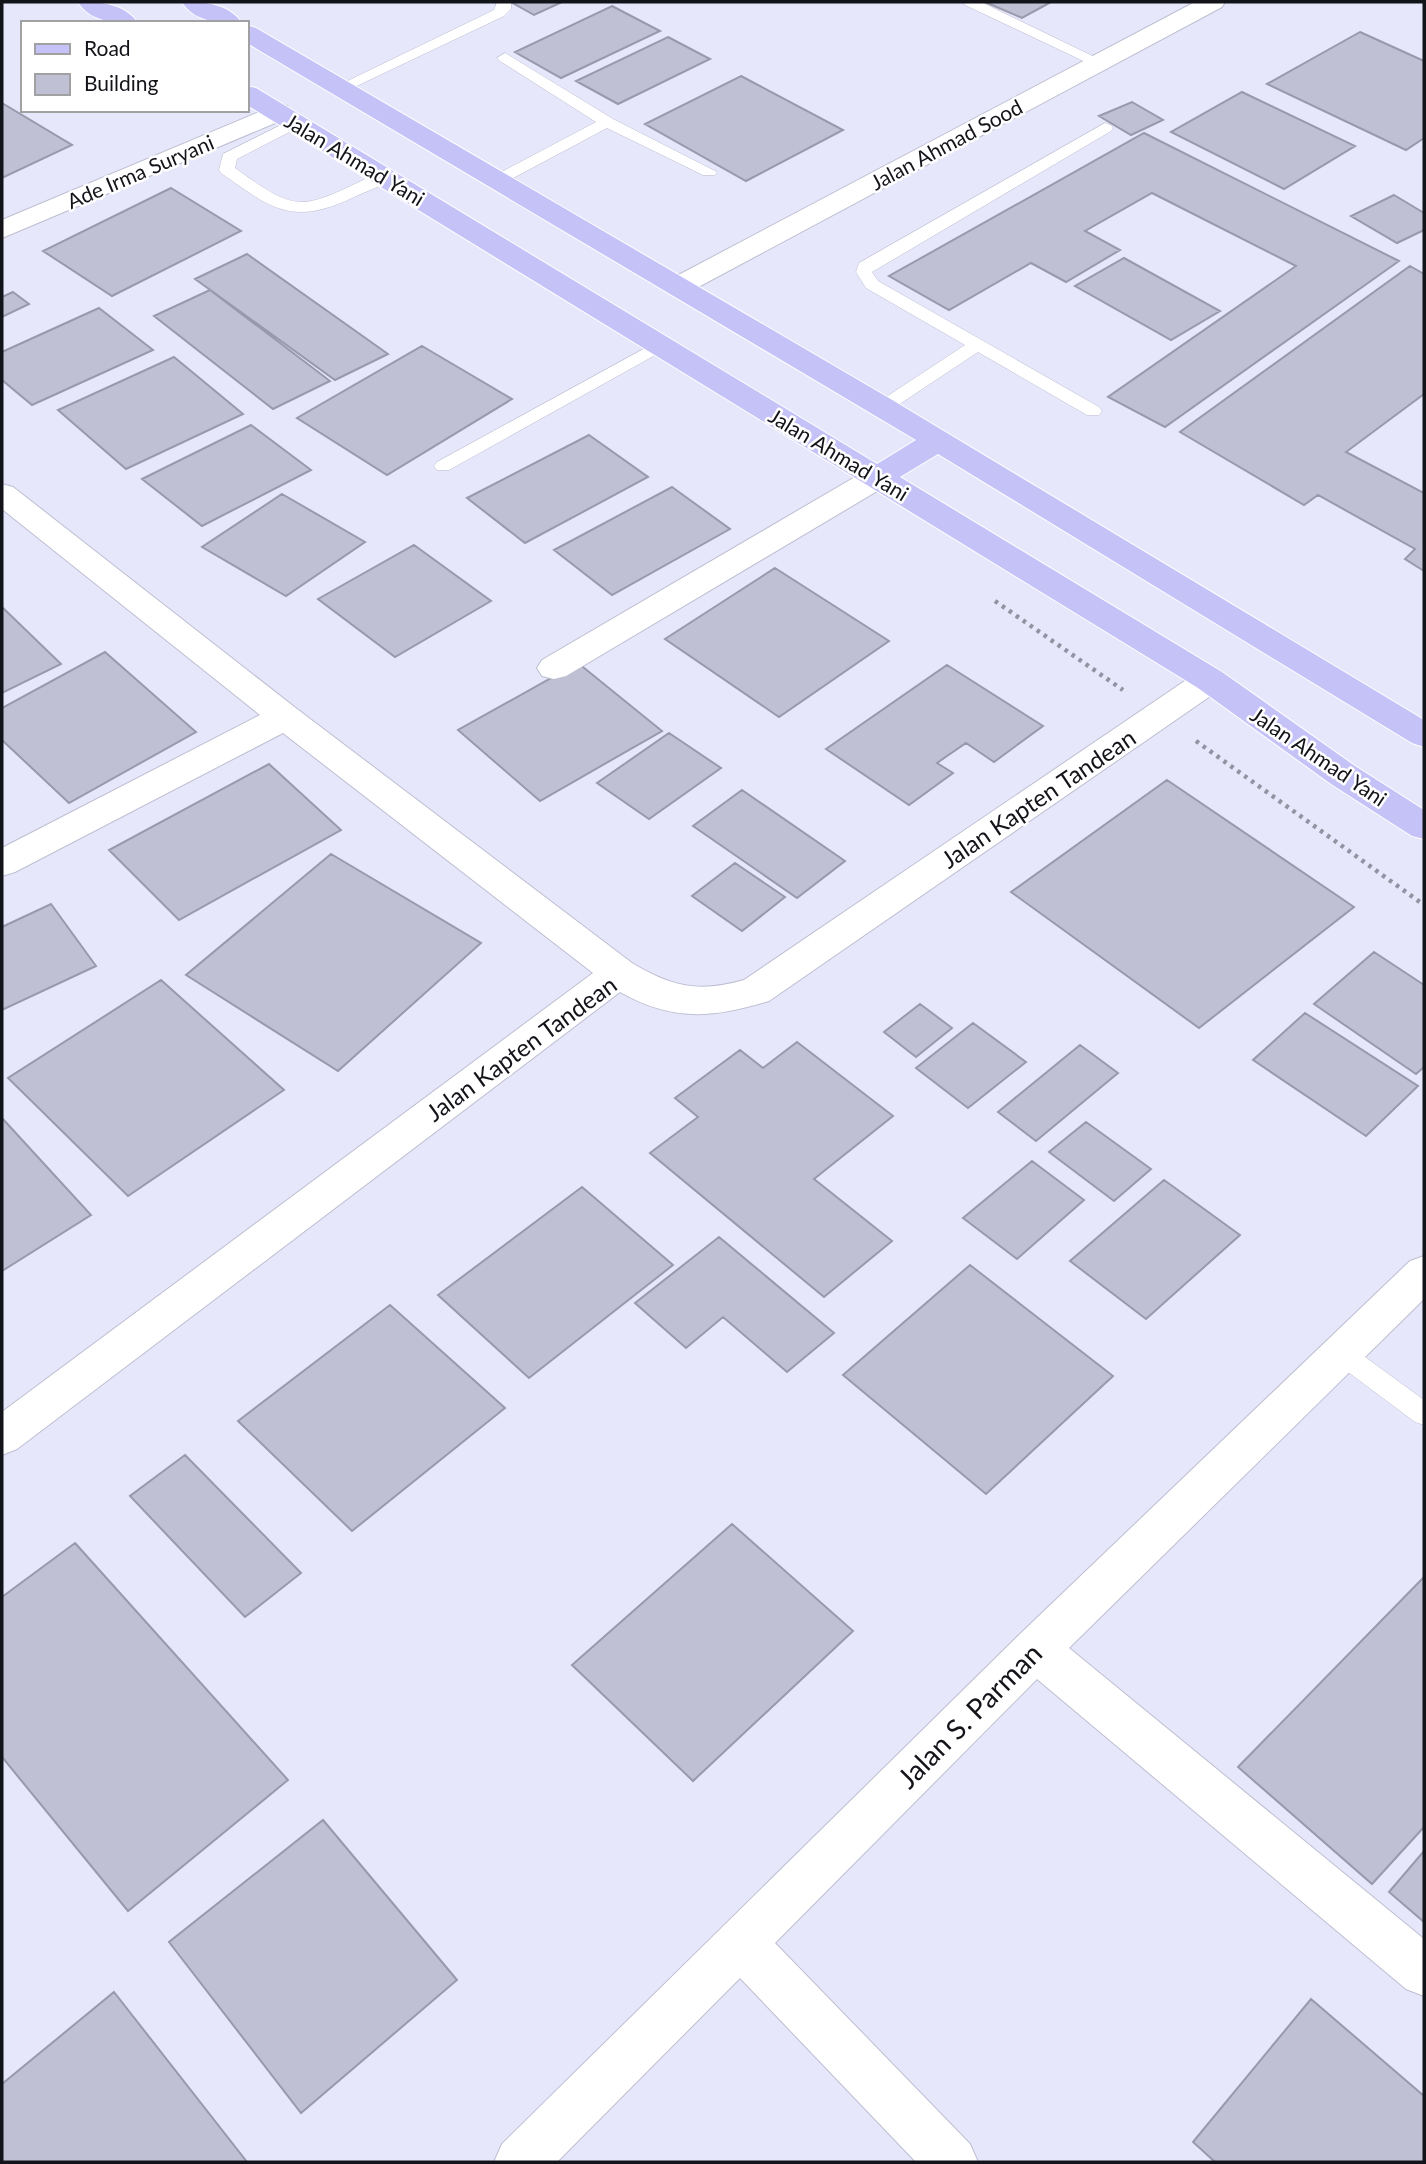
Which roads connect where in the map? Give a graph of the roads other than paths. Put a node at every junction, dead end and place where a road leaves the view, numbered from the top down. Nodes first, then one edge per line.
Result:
1 (90, 2) edge
2 (194, 2) edge
3 (504, 2) edge
4 (970, 2) edge
5 (1213, 2) edge
6 (122, 21) edge
7 (227, 21) edge
8 (248, 34) edge
9 (505, 58) dead end
10 (1099, 63) junction
11 (341, 88) junction
12 (248, 95) edge
13 (287, 118) junction
14 (607, 122) junction
15 (1105, 128) dead end
16 (709, 172) dead end
17 (383, 177) junction
18 (498, 180) junction
19 (2, 230) edge
20 (678, 286) junction
21 (978, 344) junction
22 (660, 345) junction
23 (883, 407) junction
24 (1093, 411) dead end
25 (937, 441) junction
26 (443, 466) dead end
27 (878, 477) junction
28 (2, 494) edge
29 (554, 668) dead end
30 (1210, 680) junction
31 (285, 717) junction
32 (1424, 735) edge
33 (1424, 827) edge
34 (2, 863) edge
35 (619, 972) junction
36 (1424, 1273) edge
37 (1341, 1353) junction
38 (1424, 1414) edge
39 (2, 1436) edge
40 (1036, 1649) junction
41 (739, 1942) junction
42 (1424, 1971) edge
43 (520, 2162) edge
44 (952, 2162) edge

1 - 6 main road
2 - 7 main road
3 - 11 lane
4 - 10 lane
5 - 10 street, Jalan Ahmad Sood
8 - 11 main road
9 - 14 lane
10 - 20 street, Jalan Ahmad Sood
11 - 18 main road
12 - 13 main road, Jalan Ahmad Yani
13 - 17 main road, Jalan Ahmad Yani
13 - 17 lane
13 - 19 street, Ade Irma Suryani
14 - 16 lane
14 - 18 lane
15 - 21 lane
17 - 22 main road, Jalan Ahmad Yani
18 - 20 main road
20 - 23 main road
21 - 23 lane
21 - 24 lane
22 - 26 lane
22 - 27 main road, Jalan Ahmad Yani
23 - 25 main road
25 - 27 main road
25 - 32 main road
27 - 29 street
27 - 30 main road, Jalan Ahmad Yani
28 - 31 street
30 - 33 main road, Jalan Ahmad Yani
30 - 35 street, Jalan Kapten Tandean
31 - 34 street
31 - 35 street
35 - 39 street, Jalan Kapten Tandean
36 - 37 street, Jalan S. Parman
37 - 38 lane
37 - 40 street, Jalan S. Parman
40 - 41 street, Jalan S. Parman
40 - 42 street
41 - 43 street, Jalan S. Parman
41 - 44 street

